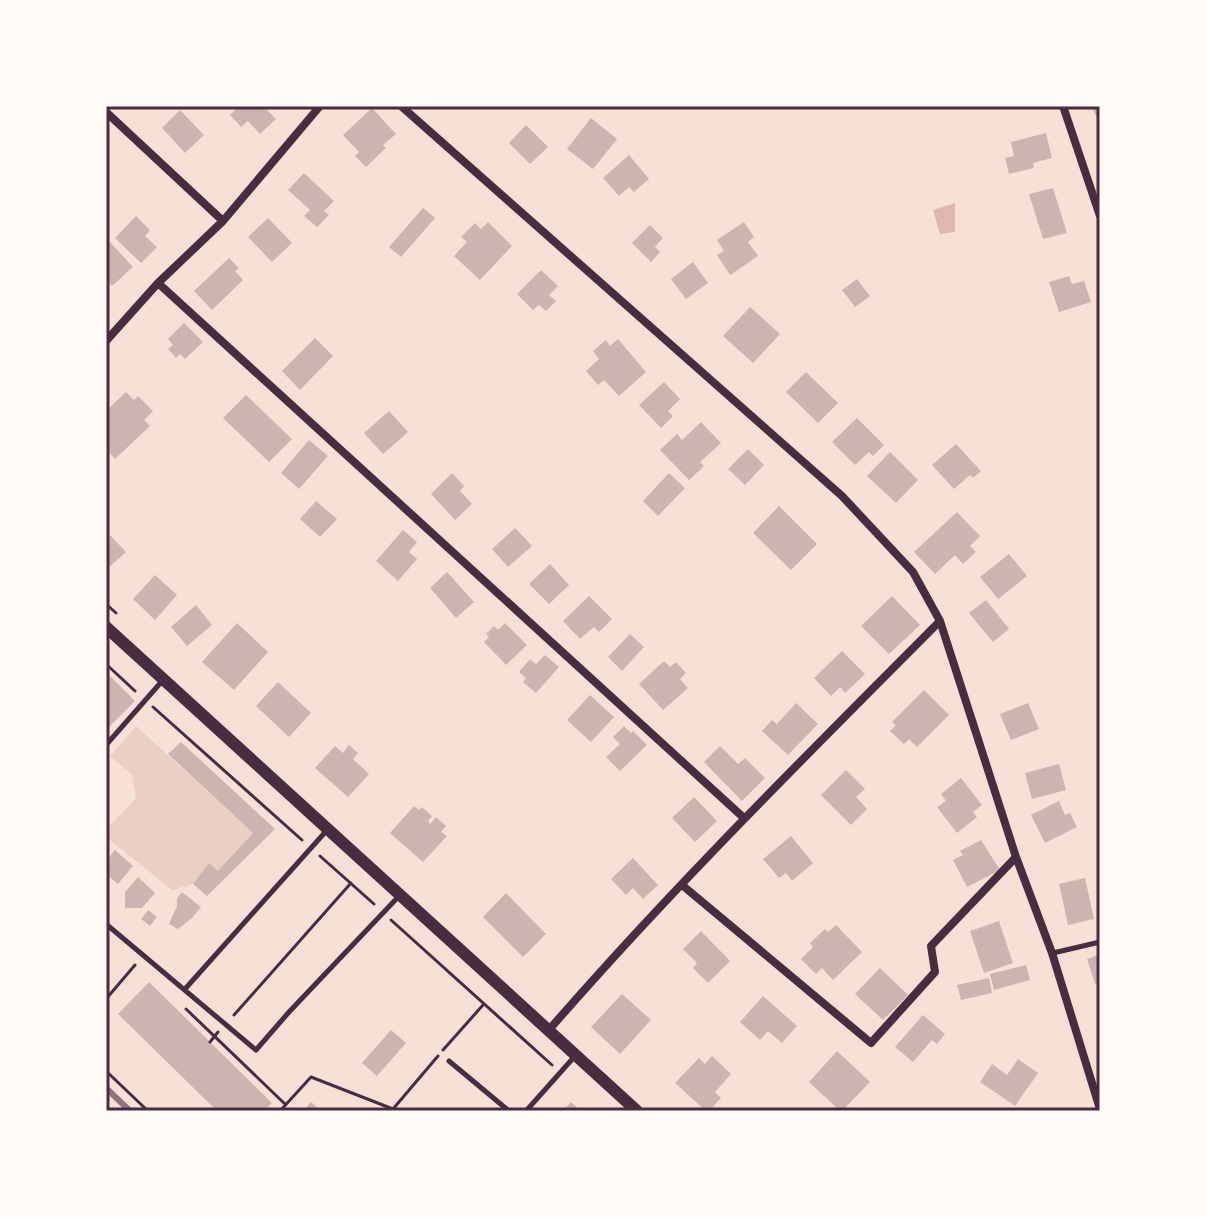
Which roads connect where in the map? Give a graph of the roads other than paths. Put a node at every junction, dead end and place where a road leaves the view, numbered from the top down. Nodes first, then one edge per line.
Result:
1 (320, 106) edge
2 (401, 106) edge
3 (1063, 106) edge
4 (106, 112) edge
5 (1100, 216) edge
6 (223, 221) junction
7 (158, 283) junction
8 (106, 341) edge
9 (940, 621) junction
10 (106, 627) edge
11 (163, 679) junction
12 (106, 745) edge
13 (744, 818) junction
14 (328, 828) junction
15 (1016, 857) junction
16 (682, 885) junction
17 (401, 895) junction
18 (106, 924) edge
19 (1100, 942) edge
20 (1052, 953) junction
21 (185, 989) junction
22 (548, 1031) junction
23 (575, 1055) junction
24 (449, 1061) dead end
25 (1100, 1109) edge
26 (509, 1111) edge
27 (526, 1111) edge
28 (637, 1111) edge

1 - 6 street
2 - 9 street
3 - 5 street
4 - 6 street
6 - 7 street
7 - 8 street
7 - 13 street
9 - 13 street
9 - 15 street
10 - 11 street
11 - 12 lane
11 - 14 street
13 - 16 street
14 - 17 street
14 - 21 lane
15 - 16 street
15 - 20 street
16 - 22 street
17 - 21 lane
17 - 22 street
18 - 21 lane
19 - 20 lane
20 - 25 street
22 - 23 street
23 - 27 lane
23 - 28 street
24 - 26 lane

